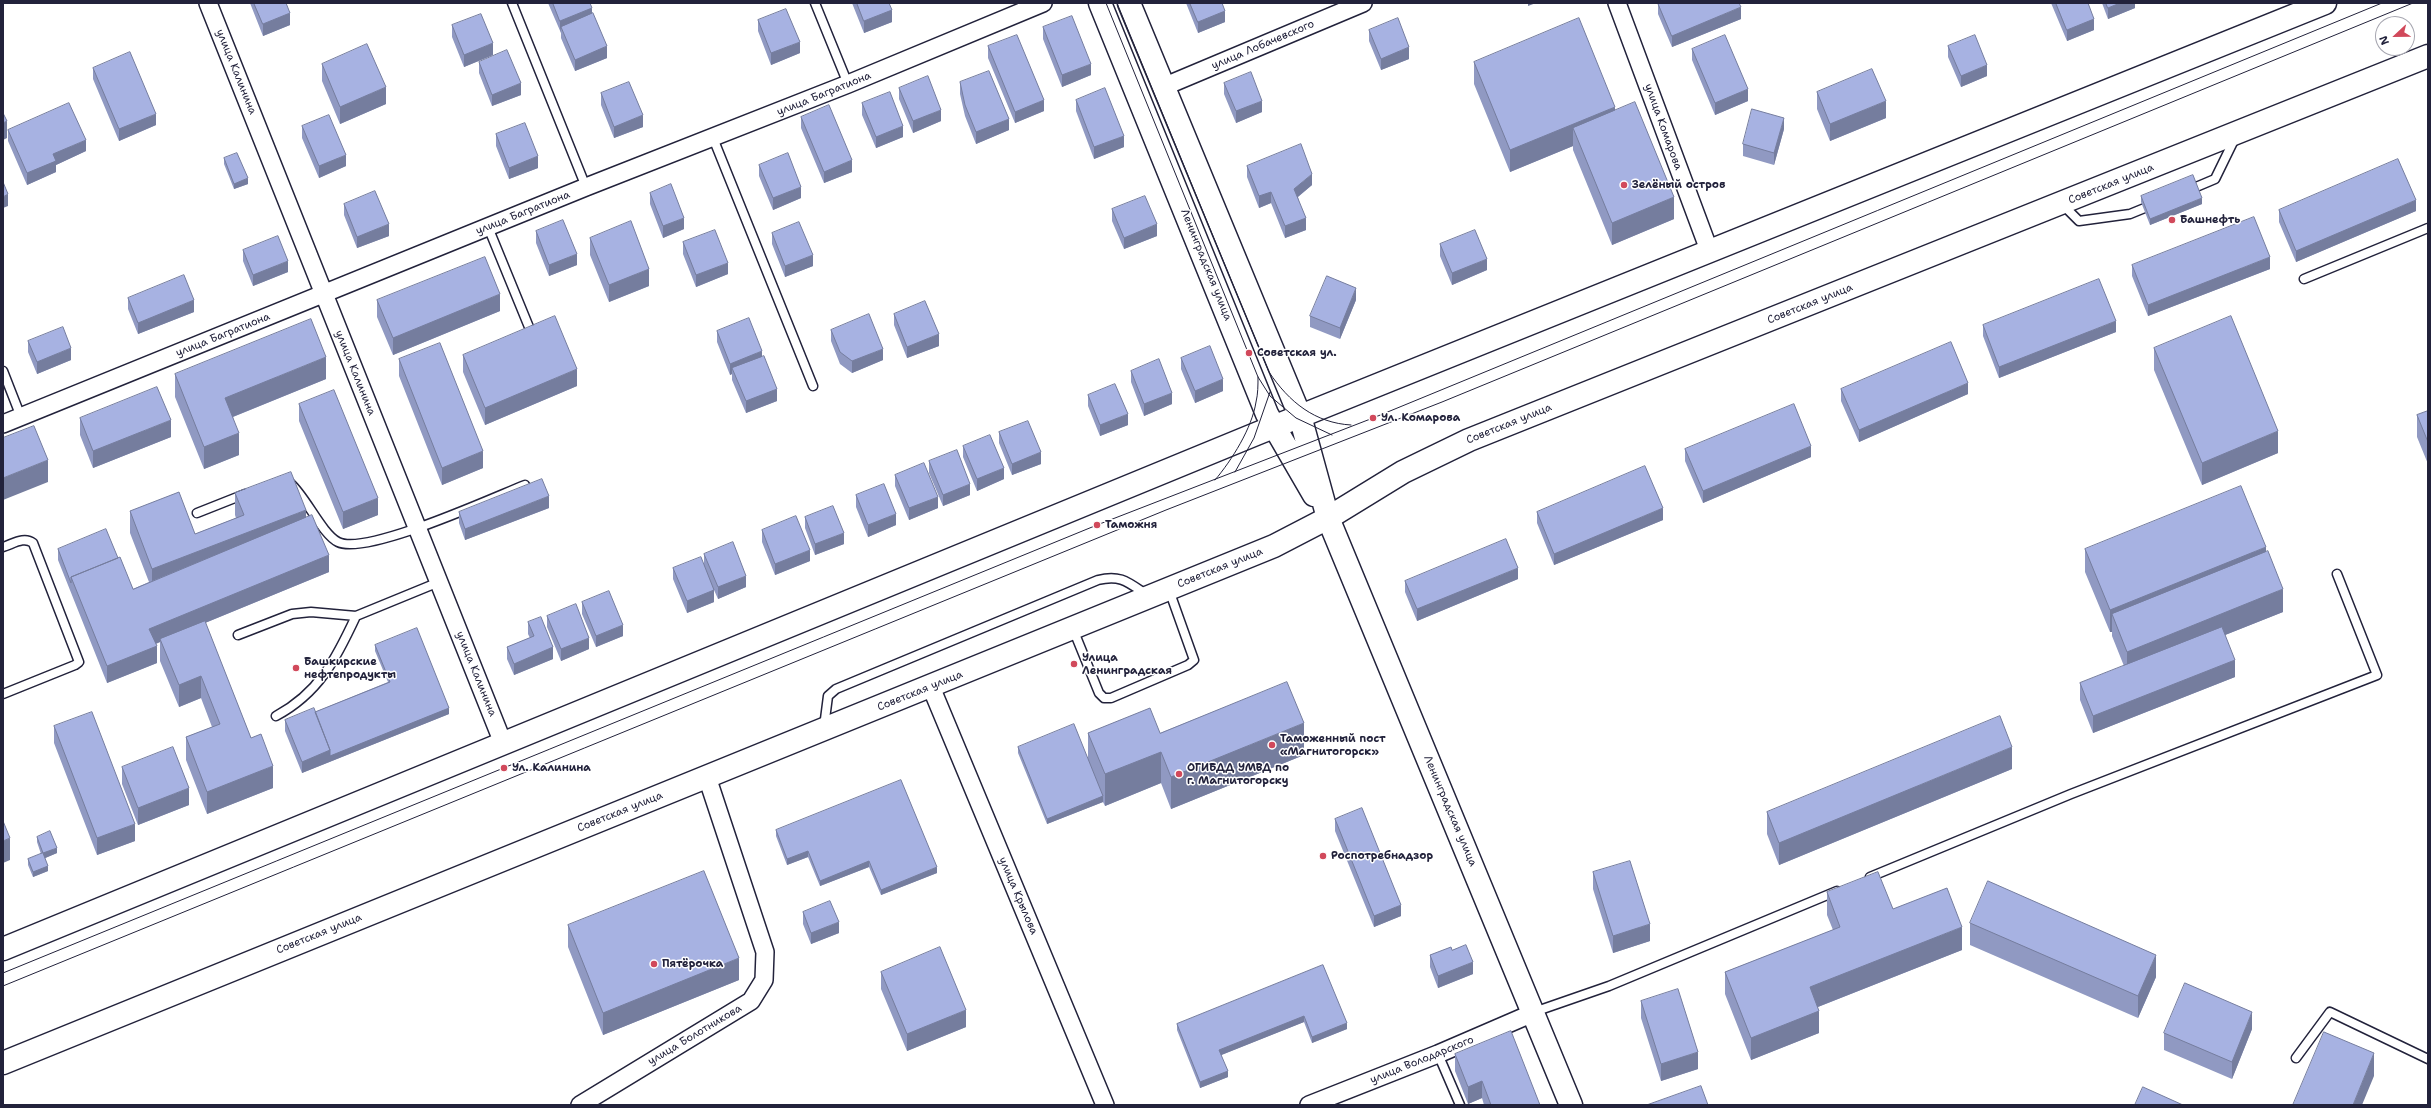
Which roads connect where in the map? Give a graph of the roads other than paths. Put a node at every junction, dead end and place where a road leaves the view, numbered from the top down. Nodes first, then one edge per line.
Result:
1 (208, 3) edge
2 (512, 3) edge
3 (815, 3) edge
4 (1043, 3) edge
5 (1100, 3) edge
6 (1129, 3) edge
7 (1362, 3) edge
8 (1617, 3) edge
9 (2325, 3) edge
10 (2428, 56) edge
11 (848, 84) junction
12 (1163, 87) junction
13 (2237, 133) junction
14 (713, 138) junction
15 (586, 187) junction
16 (2184, 192) edge
17 (2163, 201) edge
18 (2062, 204) junction
19 (488, 227) junction
20 (2428, 228) edge
21 (1710, 250) junction
22 (2304, 279) dead end
23 (324, 295) junction
24 (531, 332) edge
25 (3, 371) edge
26 (813, 386) dead end
27 (1300, 416) junction
28 (21, 417) junction
29 (3, 424) edge
30 (1273, 427) junction
31 (284, 482) edge
32 (525, 485) edge
33 (256, 490) edge
34 (197, 513) dead end
35 (1328, 518) junction
36 (417, 528) junction
37 (3, 547) edge
38 (2337, 574) dead end
39 (438, 582) junction
40 (1159, 593) junction
41 (356, 616) junction
42 (1073, 628) junction
43 (238, 635) dead end
44 (931, 687) junction
45 (3, 694) edge
46 (276, 716) dead end
47 (824, 730) junction
48 (503, 743) junction
49 (707, 777) junction
50 (1859, 882) edge
51 (1844, 888) edge
52 (3, 950) edge
53 (1533, 1013) junction
54 (1438, 1054) junction
55 (2296, 1058) dead end
56 (2428, 1059) edge
57 (3, 1063) edge
58 (580, 1105) edge
59 (1105, 1105) edge
60 (1309, 1105) edge
61 (1460, 1105) edge
62 (1571, 1105) edge

1 - 23 street, улица Калинина
2 - 15 lane
3 - 11 lane
4 - 11 street, улица Багратиона
5 - 30 main road, Ленинградская улица
6 - 12 main road, Ленинградская улица
7 - 12 street, улица Лобачевского
8 - 21 street, улица Комарова
9 - 21 main road
10 - 13 main road, Советская улица
11 - 14 street, улица Багратиона
12 - 27 main road, Ленинградская улица
13 - 16 lane
13 - 18 main road, Советская улица
14 - 15 street, улица Багратиона
14 - 26 lane
15 - 19 street, улица Багратиона
17 - 18 lane
18 - 35 main road, Советская улица
19 - 23 street, улица Багратиона
19 - 24 lane
20 - 22 lane
21 - 27 main road
23 - 28 street, улица Багратиона
23 - 36 street, улица Калинина
25 - 28 lane
27 - 30 main road
27 - 35 main road, Ленинградская улица
28 - 29 street, улица Багратиона
30 - 35 main road, Ленинградская улица
30 - 48 main road
31 - 36 lane
32 - 36 lane
33 - 34 lane
35 - 40 main road, Советская улица
35 - 53 main road, Ленинградская улица
36 - 39 street, улица Калинина
37 - 45 lane
38 - 50 lane
39 - 41 lane
39 - 48 street, улица Калинина
40 - 42 main road, Советская улица
40 - 42 lane
40 - 47 lane
41 - 43 lane
41 - 46 lane
42 - 44 main road, Советская улица
44 - 47 main road, Советская улица
44 - 59 street, улица Крылова
47 - 49 main road, Советская улица
48 - 52 main road
49 - 57 main road, Советская улица
49 - 58 street, улица Болотникова
51 - 53 lane
53 - 54 street, улица Володарского
53 - 62 main road, Ленинградская улица
54 - 60 street, улица Володарского
54 - 61 lane
55 - 56 lane

